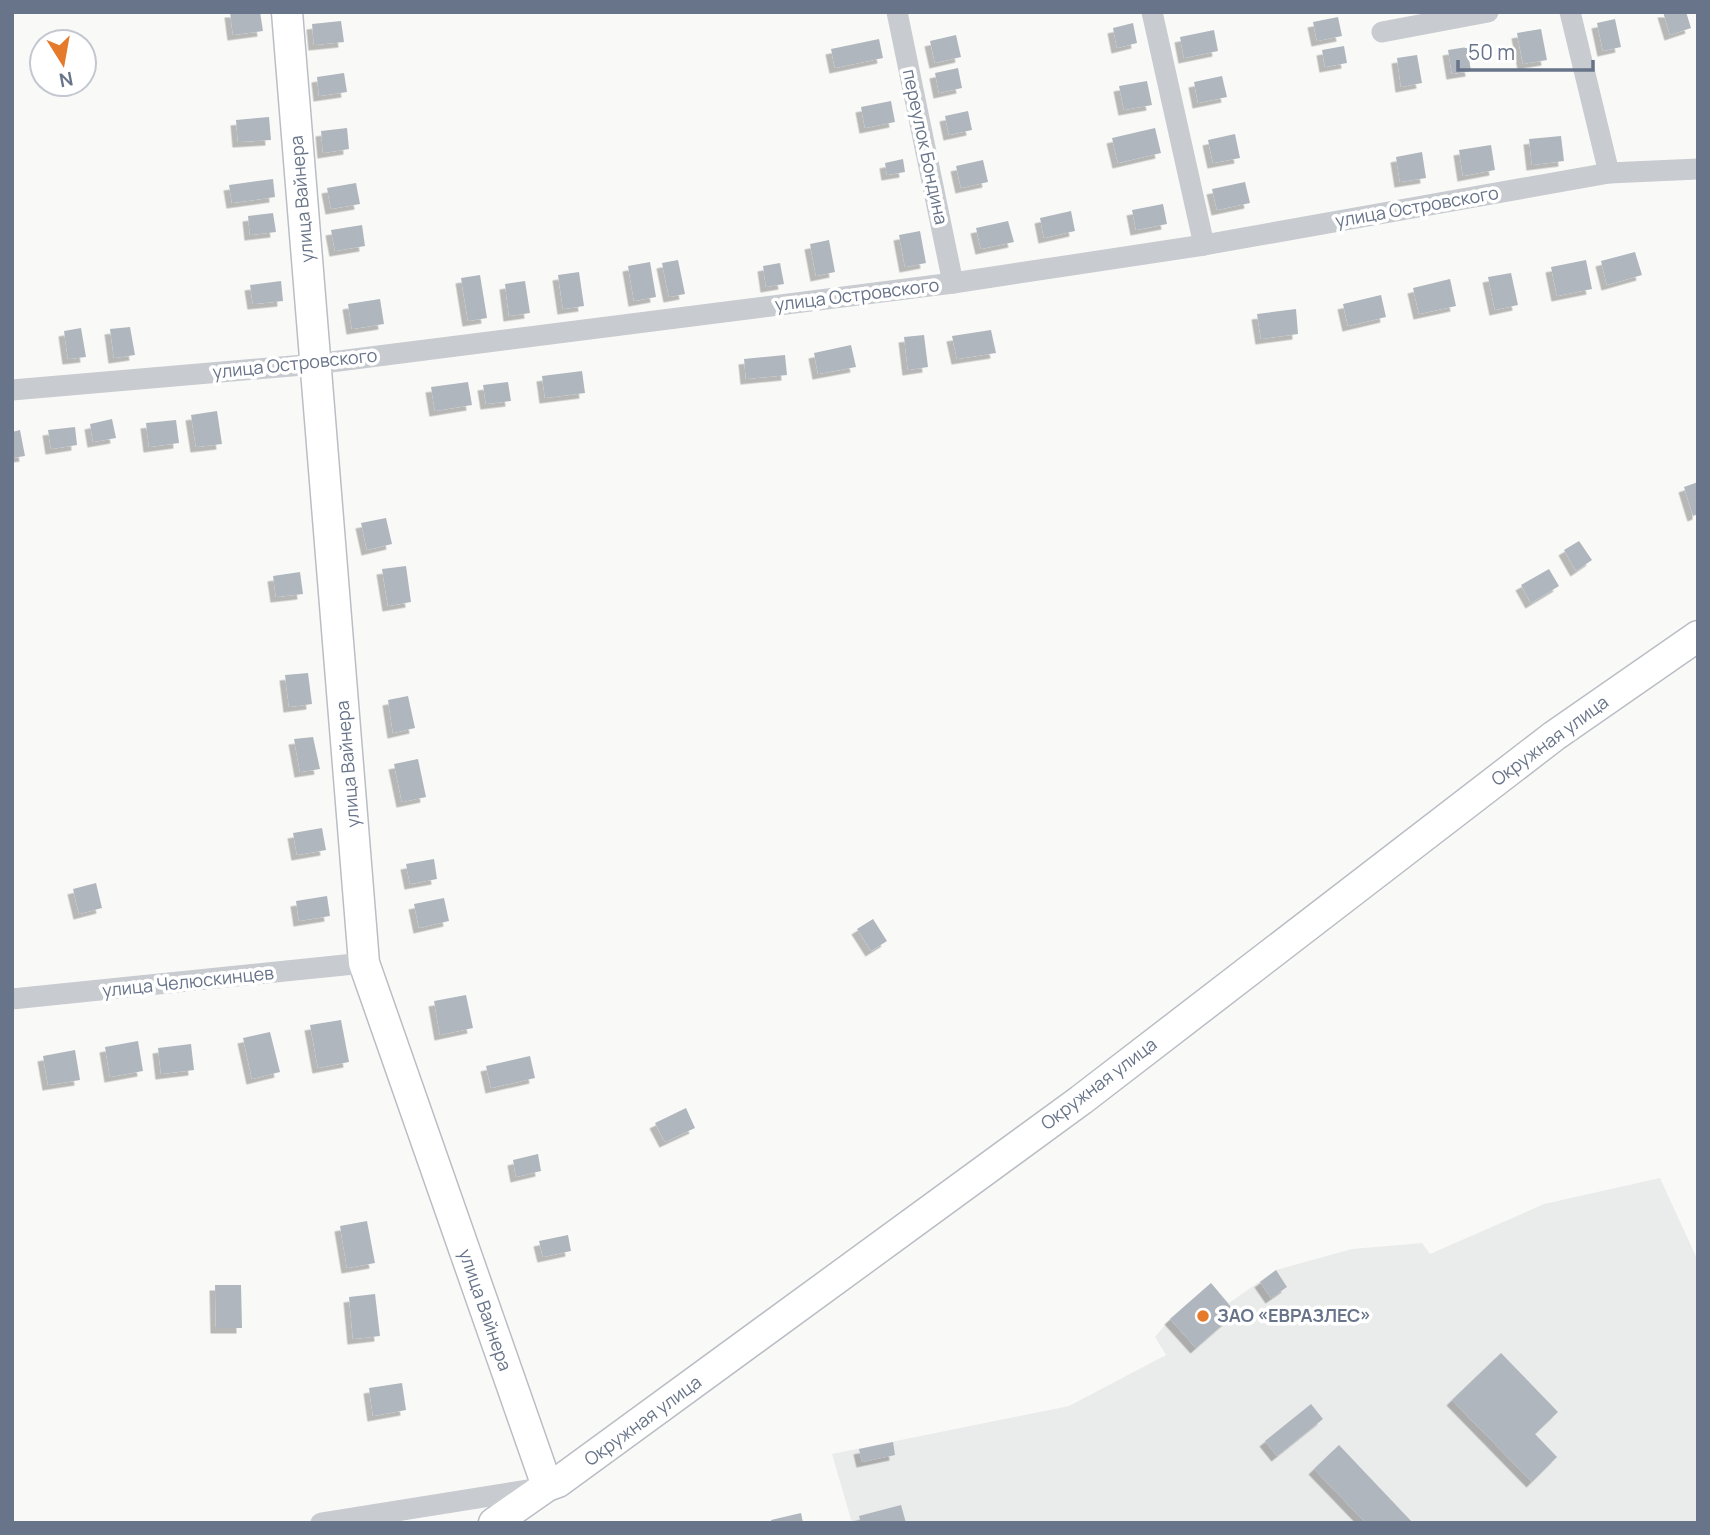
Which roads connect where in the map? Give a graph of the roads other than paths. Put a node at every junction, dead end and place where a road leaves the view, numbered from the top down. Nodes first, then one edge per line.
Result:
1 (287, 12) edge
2 (897, 12) edge
3 (1152, 12) edge
4 (1488, 12) edge
5 (1570, 12) edge
6 (1382, 32) dead end
7 (1698, 169) edge
8 (1609, 173) junction
9 (1204, 245) junction
10 (953, 283) junction
11 (315, 364) junction
12 (12, 390) edge
13 (1698, 636) edge
14 (364, 963) junction
15 (12, 999) edge
16 (547, 1486) junction
17 (321, 1523) edge
18 (494, 1523) edge

1 - 11 street, улица Вайнера
2 - 10 street, переулок Бондина
3 - 9 street
4 - 6 street
5 - 8 street
7 - 8 street, улица Островского
8 - 9 street, улица Островского
9 - 10 street, улица Островского
10 - 11 street, улица Островского
11 - 12 street, улица Островского
11 - 14 street, улица Вайнера
13 - 16 street, Окружная улица
14 - 15 street, улица Челюскинцев
14 - 16 street, улица Вайнера
16 - 17 street
16 - 18 street, Окружная улица

